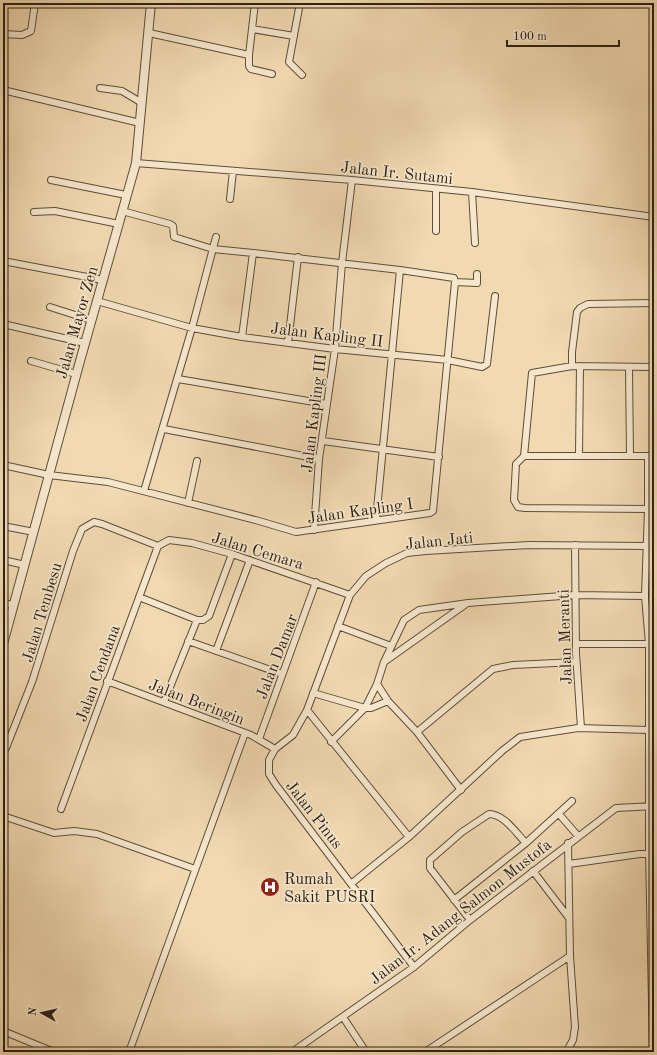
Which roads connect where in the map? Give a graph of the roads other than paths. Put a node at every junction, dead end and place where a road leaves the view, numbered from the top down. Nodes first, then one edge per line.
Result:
1 (35, 3) edge
2 (151, 3) edge
3 (255, 3) edge
4 (300, 3) edge
5 (252, 29) junction
6 (149, 33) junction
7 (3, 34) edge
8 (294, 36) junction
9 (248, 55) junction
10 (272, 74) dead end
11 (302, 75) dead end
12 (100, 88) dead end
13 (3, 90) edge
14 (142, 103) junction
15 (140, 123) junction
16 (136, 163) junction
17 (233, 171) junction
18 (51, 180) dead end
19 (352, 180) junction
20 (436, 189) junction
21 (472, 192) junction
22 (126, 195) junction
23 (230, 199) dead end
24 (122, 211) junction
25 (34, 212) dead end
26 (654, 217) edge
27 (118, 224) junction
28 (436, 231) dead end
29 (216, 237) dead end
30 (475, 243) dead end
31 (213, 249) junction
32 (253, 253) junction
33 (298, 257) junction
34 (3, 262) edge
35 (342, 263) junction
36 (400, 270) junction
37 (477, 274) dead end
38 (103, 280) junction
39 (455, 282) junction
40 (495, 296) dead end
41 (97, 301) junction
42 (654, 303) edge
43 (50, 307) dead end
44 (91, 320) junction
45 (3, 324) edge
46 (192, 328) junction
47 (242, 337) junction
48 (85, 343) junction
49 (288, 343) junction
50 (335, 349) junction
51 (393, 355) junction
52 (448, 360) junction
53 (31, 362) dead end
54 (572, 366) junction
55 (580, 366) junction
56 (629, 367) junction
57 (654, 367) edge
58 (76, 374) junction
59 (178, 379) junction
60 (326, 404) junction
61 (164, 429) junction
62 (323, 441) junction
63 (383, 448) junction
64 (439, 456) junction
65 (524, 456) junction
66 (579, 456) junction
67 (630, 456) junction
68 (651, 456) edge
69 (319, 459) junction
70 (197, 460) dead end
71 (3, 465) edge
72 (49, 475) junction
73 (144, 491) junction
74 (188, 503) junction
75 (651, 509) edge
76 (376, 520) junction
77 (3, 526) edge
78 (314, 530) junction
79 (34, 532) junction
80 (575, 545) junction
81 (158, 546) junction
82 (648, 546) junction
83 (232, 554) junction
84 (3, 560) edge
85 (250, 560) junction
86 (25, 565) junction
87 (316, 582) junction
88 (350, 595) junction
89 (575, 595) junction
90 (645, 596) junction
91 (139, 597) junction
92 (3, 602) edge
93 (468, 603) junction
94 (14, 606) junction
95 (197, 620) junction
96 (338, 626) junction
97 (188, 641) junction
98 (3, 644) edge
99 (576, 644) junction
100 (649, 644) junction
101 (391, 646) junction
102 (216, 651) junction
103 (384, 662) junction
104 (576, 662) junction
105 (282, 674) junction
106 (107, 682) junction
107 (377, 684) junction
108 (313, 692) junction
109 (388, 700) junction
110 (164, 702) junction
111 (365, 708) junction
112 (307, 710) junction
113 (581, 728) junction
114 (649, 730) junction
115 (417, 732) junction
116 (245, 733) junction
117 (259, 739) junction
118 (332, 742) junction
119 (6, 748) dead end
120 (275, 749) junction
121 (461, 790) junction
122 (572, 801) dead end
123 (652, 806) edge
124 (61, 810) dead end
125 (559, 814) junction
126 (3, 816) edge
127 (578, 836) junction
128 (408, 837) junction
129 (526, 843) junction
130 (568, 843) junction
131 (652, 852) edge
132 (569, 864) junction
133 (195, 870) junction
134 (533, 871) junction
135 (352, 883) junction
136 (454, 900) junction
137 (569, 918) junction
138 (470, 920) junction
139 (570, 956) junction
140 (414, 967) junction
141 (343, 1017) junction
142 (3, 1031) edge
143 (653, 1049) edge
144 (54, 1052) edge
145 (129, 1052) edge
146 (292, 1052) edge
147 (366, 1052) edge
148 (425, 1052) edge
149 (563, 1052) edge

1 - 7 street
2 - 6 street, Jalan Mayor Zen
3 - 5 street
4 - 8 street
5 - 8 street
5 - 9 street
6 - 9 street
6 - 14 street, Jalan Mayor Zen
8 - 11 street
9 - 10 street
12 - 14 street
13 - 15 street
14 - 15 street, Jalan Mayor Zen
15 - 16 street, Jalan Mayor Zen
16 - 17 street, Jalan Ir. Sutami
16 - 22 street, Jalan Mayor Zen
17 - 19 street, Jalan Ir. Sutami
17 - 23 street
18 - 22 street
19 - 20 street, Jalan Ir. Sutami
19 - 35 street, Jalan Kapling III
20 - 21 street, Jalan Ir. Sutami
20 - 28 street
21 - 26 street, Jalan Ir. Sutami
21 - 30 street
22 - 24 street, Jalan Mayor Zen
24 - 27 street, Jalan Mayor Zen
24 - 31 street
25 - 27 street
27 - 38 street, Jalan Mayor Zen
29 - 31 street
31 - 32 street
31 - 46 street
32 - 33 street
32 - 47 street
33 - 35 street
33 - 49 street
34 - 38 street
35 - 36 street
35 - 50 street, Jalan Kapling III
36 - 39 street
36 - 51 street
37 - 39 street
38 - 41 street, Jalan Mayor Zen
39 - 52 street, Jalan Kapling I
40 - 52 street, Jalan Kapling II
41 - 44 street, Jalan Mayor Zen
41 - 46 street, Jalan Kapling II
42 - 54 street
43 - 44 street
44 - 48 street, Jalan Mayor Zen
45 - 48 street
46 - 47 street, Jalan Kapling II
46 - 59 street
47 - 49 street, Jalan Kapling II
48 - 58 street, Jalan Mayor Zen
49 - 50 street, Jalan Kapling II
50 - 51 street, Jalan Kapling II
50 - 60 street, Jalan Kapling III
51 - 52 street, Jalan Kapling II
51 - 63 street
52 - 64 street, Jalan Kapling I
53 - 58 street
54 - 55 street
54 - 65 street
55 - 56 street
55 - 66 street
56 - 57 street
56 - 67 street
58 - 72 street, Jalan Mayor Zen
59 - 60 street
59 - 61 street
60 - 62 street, Jalan Kapling III
61 - 69 street
61 - 73 street
62 - 63 street
62 - 69 street, Jalan Kapling III
63 - 64 street
63 - 76 street
64 - 76 street, Jalan Kapling I
65 - 66 street
65 - 75 street
66 - 67 street
67 - 68 street
68 - 75 street
69 - 78 street, Jalan Kapling III
70 - 74 street
71 - 72 street, Jalan Kapling I
72 - 73 street, Jalan Kapling I
72 - 79 street, Jalan Mayor Zen
73 - 74 street, Jalan Kapling I
74 - 78 street, Jalan Kapling I
75 - 82 street
76 - 78 street, Jalan Kapling I
77 - 79 street
79 - 86 street, Jalan Mayor Zen
80 - 82 street, Jalan Jati
80 - 88 street, Jalan Jati
80 - 89 street, Jalan Meranti
81 - 83 street, Jalan Cemara
81 - 91 street, Jalan Cendana
81 - 119 street, Jalan Tembesu
82 - 90 street
83 - 85 street, Jalan Cemara
83 - 95 street
84 - 86 street
85 - 87 street, Jalan Cemara
85 - 102 street
86 - 94 street, Jalan Mayor Zen
87 - 88 street, Jalan Cemara
87 - 105 street, Jalan Damar
88 - 96 street, Jalan Jati
89 - 90 street
89 - 93 street
89 - 99 street, Jalan Meranti
90 - 100 street
91 - 95 street
91 - 106 street, Jalan Cendana
92 - 94 street
93 - 101 street
93 - 103 street
94 - 98 street, Jalan Mayor Zen
95 - 97 street
96 - 101 street
96 - 108 street, Jalan Jati
97 - 102 street
97 - 110 street
99 - 100 street
99 - 104 street, Jalan Meranti
100 - 114 street
101 - 103 street
102 - 105 street
103 - 107 street
104 - 113 street, Jalan Meranti
104 - 115 street
105 - 117 street, Jalan Damar
106 - 110 street, Jalan Beringin
106 - 124 street, Jalan Cendana
107 - 109 street
107 - 111 street
108 - 111 street
108 - 112 street, Jalan Jati
109 - 111 street
109 - 115 street
110 - 116 street, Jalan Beringin
111 - 118 street
112 - 118 street
112 - 120 street, Jalan Jati
113 - 114 street
113 - 121 street
114 - 123 street
115 - 121 street
116 - 117 street, Jalan Beringin
116 - 133 street
117 - 120 street, Jalan Beringin
118 - 128 street
120 - 135 street, Jalan Pinus
121 - 128 street
122 - 125 street
123 - 127 street, Jalan Ir. Adang Salmon Mustofa
123 - 131 street
125 - 127 street
125 - 129 street
126 - 133 street
127 - 130 street, Jalan Ir. Adang Salmon Mustofa
128 - 135 street
129 - 136 street
129 - 136 street
130 - 132 street
130 - 134 street, Jalan Ir. Adang Salmon Mustofa
131 - 132 street
131 - 143 street
132 - 137 street
133 - 145 street
134 - 137 street
134 - 138 street, Jalan Ir. Adang Salmon Mustofa
135 - 140 street, Jalan Pinus
136 - 138 street
137 - 139 street
138 - 140 street, Jalan Ir. Adang Salmon Mustofa
139 - 148 street
139 - 149 street
140 - 141 street, Jalan Ir. Adang Salmon Mustofa
141 - 146 street, Jalan Ir. Adang Salmon Mustofa
141 - 147 street
142 - 144 street

